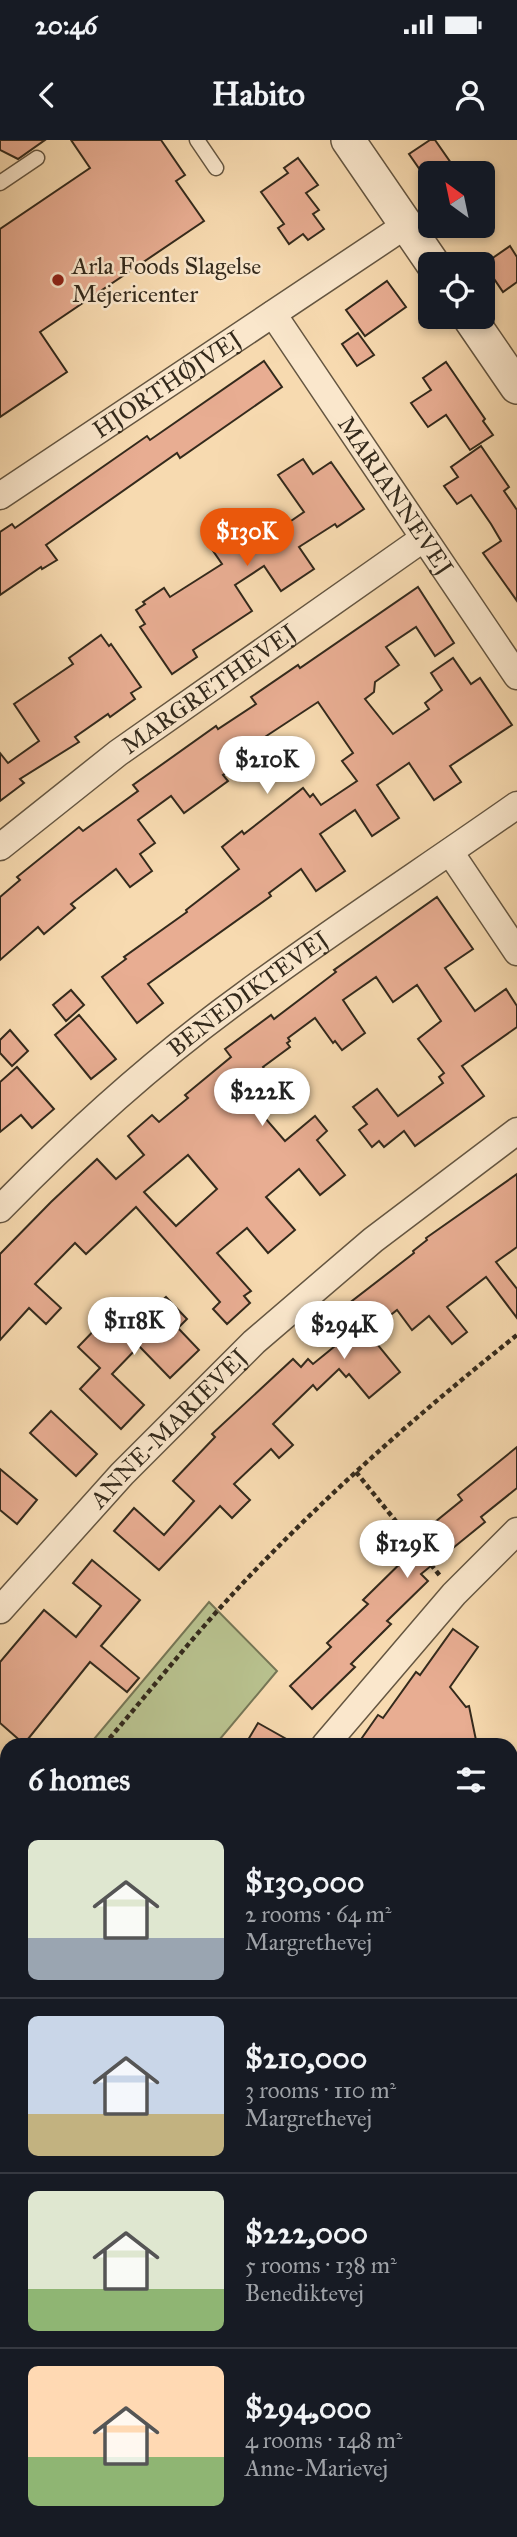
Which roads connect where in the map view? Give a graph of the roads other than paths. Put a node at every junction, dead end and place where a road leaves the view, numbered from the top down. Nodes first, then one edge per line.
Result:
1 (197, 140) edge
2 (348, 140) edge
3 (37, 158) dead end
4 (216, 168) dead end
5 (0, 183) edge
6 (406, 225) junction
7 (425, 252) edge
8 (273, 314) junction
9 (477, 329) edge
10 (517, 387) edge
11 (0, 496) edge
12 (424, 538) junction
13 (517, 676) edge
14 (517, 805) edge
15 (0, 847) edge
16 (450, 852) junction
17 (517, 952) edge
18 (517, 1131) edge
19 (0, 1209) edge
20 (517, 1531) edge
21 (0, 1610) edge
22 (331, 1738) edge

1 - 4 lane
2 - 6 street
3 - 5 lane
6 - 7 street
6 - 8 street, HJORTHØJVEJ
8 - 11 street, HJORTHØJVEJ
8 - 12 street, MARIANNEVEJ
9 - 10 street
12 - 13 street, MARIANNEVEJ
12 - 15 street, MARGRETHEVEJ
14 - 16 street, BENEDIKTEVEJ
16 - 17 street
16 - 19 street, BENEDIKTEVEJ
18 - 21 street, ANNE-MARIEVEJ
20 - 22 street

